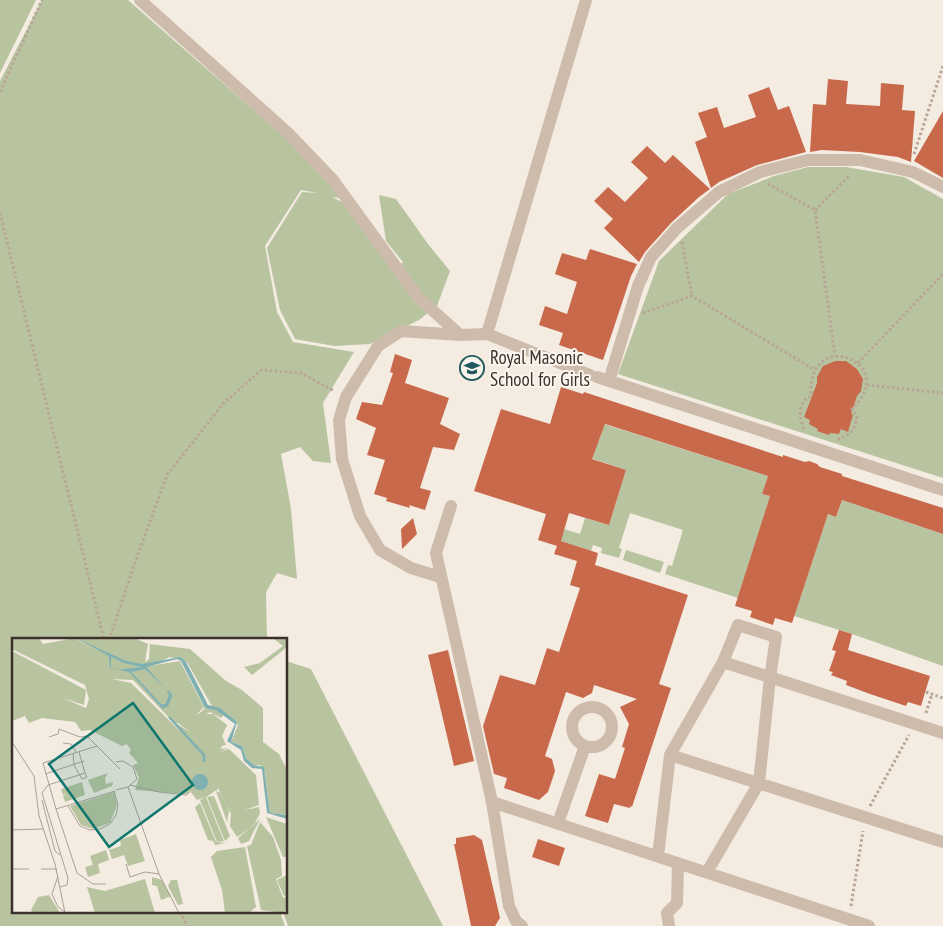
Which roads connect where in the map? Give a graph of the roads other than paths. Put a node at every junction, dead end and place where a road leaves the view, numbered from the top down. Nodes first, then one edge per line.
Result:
1 (140, 0) edge
2 (586, 0) edge
3 (943, 187) edge
4 (487, 334) junction
5 (460, 335) junction
6 (599, 378) junction
7 (943, 490) edge
8 (452, 506) dead end
9 (440, 577) junction
10 (723, 662) junction
11 (770, 678) junction
12 (943, 734) edge
13 (584, 746) dead end
14 (670, 755) junction
15 (759, 783) junction
16 (492, 802) junction
17 (558, 823) junction
18 (943, 842) edge
19 (658, 856) junction
20 (678, 863) junction
21 (707, 872) junction
22 (522, 926) edge
23 (669, 926) edge
24 (869, 926) edge

1 - 5 lane
2 - 4 lane
3 - 6 lane
4 - 5 lane
4 - 6 lane
5 - 9 lane
6 - 7 lane
8 - 9 lane
9 - 16 lane
10 - 11 lane
10 - 11 lane
10 - 14 lane
11 - 12 lane
11 - 15 lane
13 - 17 lane
14 - 15 lane
14 - 19 lane
15 - 18 lane
15 - 21 lane
16 - 17 lane
16 - 22 lane
17 - 19 lane
19 - 20 lane
20 - 21 lane
20 - 23 lane
21 - 24 lane

